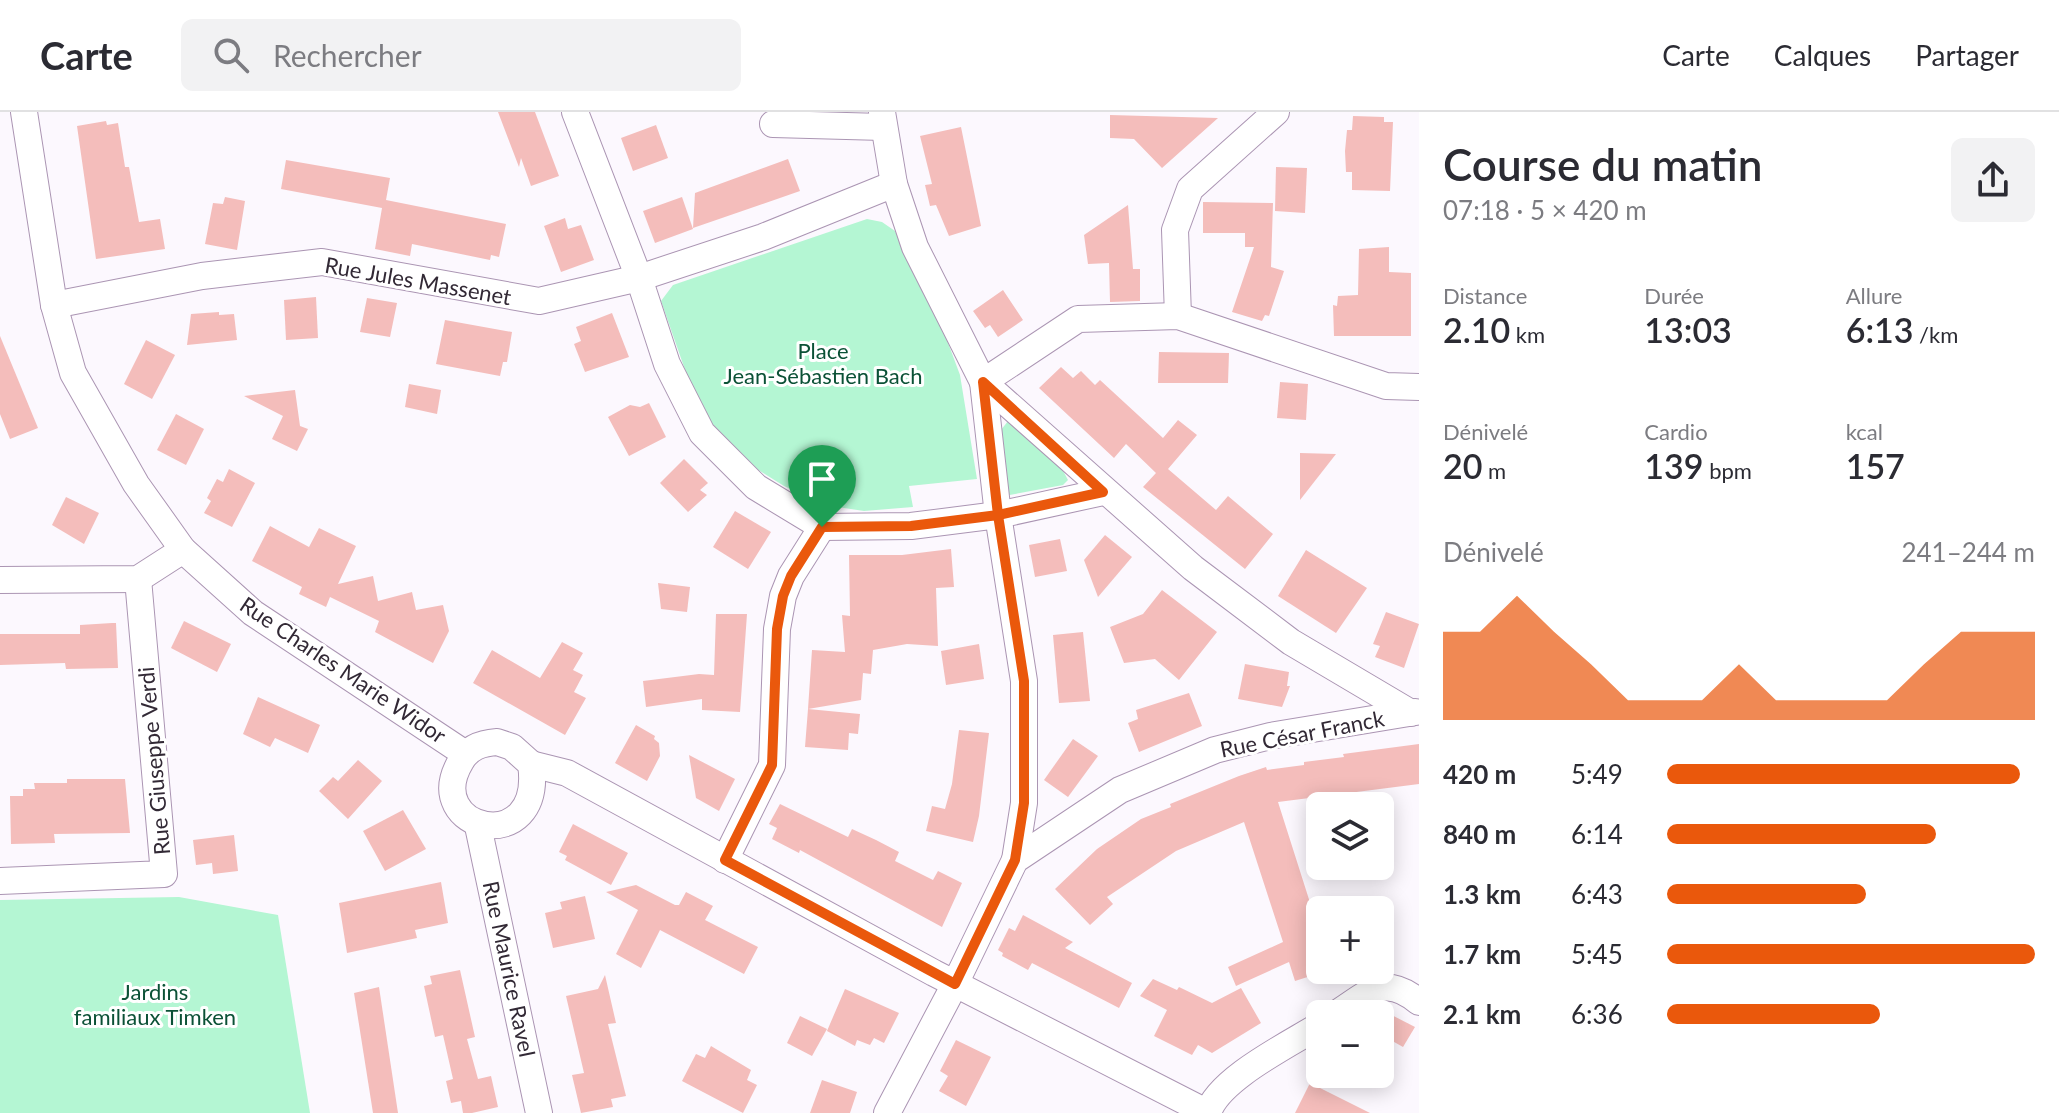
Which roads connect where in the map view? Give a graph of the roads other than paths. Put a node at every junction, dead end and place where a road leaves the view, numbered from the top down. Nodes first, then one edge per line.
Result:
1 (24, 112) edge
2 (575, 112) edge
3 (1276, 112) edge
4 (882, 119) edge
5 (773, 124) dead end
6 (894, 184) junction
7 (639, 278) junction
8 (54, 305) junction
9 (1178, 316) junction
10 (983, 382) junction
11 (1419, 387) edge
12 (1103, 492) junction
13 (998, 515) junction
14 (822, 527) junction
15 (183, 550) junction
16 (138, 579) junction
17 (0, 580) edge
18 (1415, 712) edge
19 (464, 753) junction
20 (531, 764) junction
21 (478, 826) junction
22 (725, 860) junction
23 (1015, 860) junction
24 (0, 881) edge
25 (955, 984) junction
26 (1358, 1000) edge
27 (1419, 1002) edge
28 (1306, 1034) edge
29 (539, 1113) edge
30 (887, 1113) edge
31 (1208, 1113) edge

1 - 8 street, Rue Charles Marie Widor
2 - 7 street
3 - 9 street
4 - 5 street
4 - 6 street
6 - 7 street
6 - 10 street
7 - 8 street, Rue Jules Massenet
7 - 14 street
8 - 15 street, Rue Charles Marie Widor
9 - 10 street
9 - 11 street
10 - 12 street
10 - 13 street
12 - 13 street
12 - 18 street
13 - 14 street
13 - 23 street
14 - 22 street
15 - 16 street
15 - 19 street, Rue Charles Marie Widor
16 - 17 street
16 - 24 street, Rue Giuseppe Verdi
18 - 23 street, Rue César Franck
19 - 20 street
19 - 21 street
20 - 21 street
20 - 22 street
21 - 29 street, Rue Maurice Ravel
22 - 25 street
23 - 25 street
25 - 30 street
25 - 31 street
26 - 27 street
28 - 31 street

